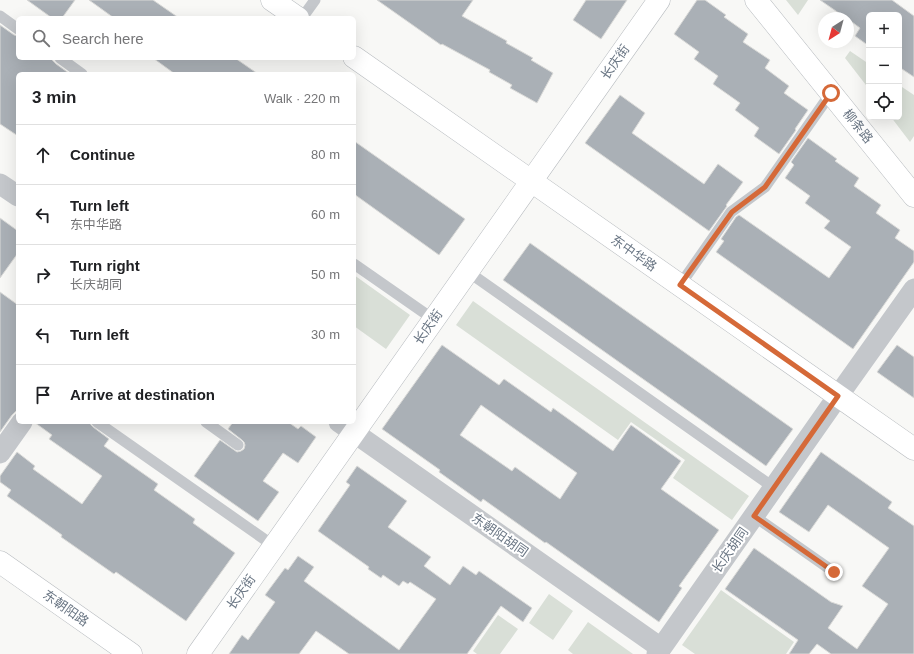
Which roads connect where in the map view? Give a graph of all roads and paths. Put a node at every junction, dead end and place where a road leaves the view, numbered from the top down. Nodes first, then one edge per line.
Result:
1 (272, 0) edge
2 (315, 0) edge
3 (658, 0) edge
4 (756, 0) edge
5 (0, 16) edge
6 (295, 16) edge
7 (303, 16) edge
8 (16, 28) edge
9 (356, 58) edge
10 (63, 60) edge
11 (79, 72) edge
12 (831, 93) junction
13 (530, 181) junction
14 (0, 184) edge
15 (16, 195) edge
16 (914, 196) edge
17 (356, 265) edge
18 (467, 271) junction
19 (680, 285) junction
20 (914, 289) edge
21 (433, 319) junction
22 (838, 396) junction
23 (356, 415) edge
24 (21, 424) edge
25 (100, 424) edge
26 (209, 424) edge
27 (346, 427) edge
28 (238, 445) dead end
29 (914, 449) edge
30 (0, 453) edge
31 (773, 487) junction
32 (754, 516) junction
33 (274, 546) junction
34 (0, 562) edge
35 (834, 572) dead end
36 (659, 651) edge
37 (131, 654) edge
38 (198, 654) edge

1 - 6 street
2 - 7 lane
3 - 13 street, 长庆街
4 - 12 street, 柳条路
5 - 8 lane
9 - 13 street, 东中华路
10 - 11 lane
12 - 16 street, 柳条路
12 - 19 lane
13 - 18 street, 长庆街
13 - 19 street, 东中华路
14 - 15 street
17 - 21 lane
18 - 21 street, 长庆街
18 - 31 lane
19 - 22 street, 东中华路
20 - 22 street, 长庆胡同
21 - 23 street, 长庆街
22 - 29 street, 东中华路
22 - 31 street, 长庆胡同
24 - 30 street
25 - 33 lane
26 - 28 lane
27 - 33 street, 长庆街
27 - 36 street, 东朝阳胡同
31 - 32 street, 长庆胡同
32 - 35 lane
32 - 36 street, 长庆胡同
33 - 38 street, 长庆街
34 - 37 street, 东朝阳路

